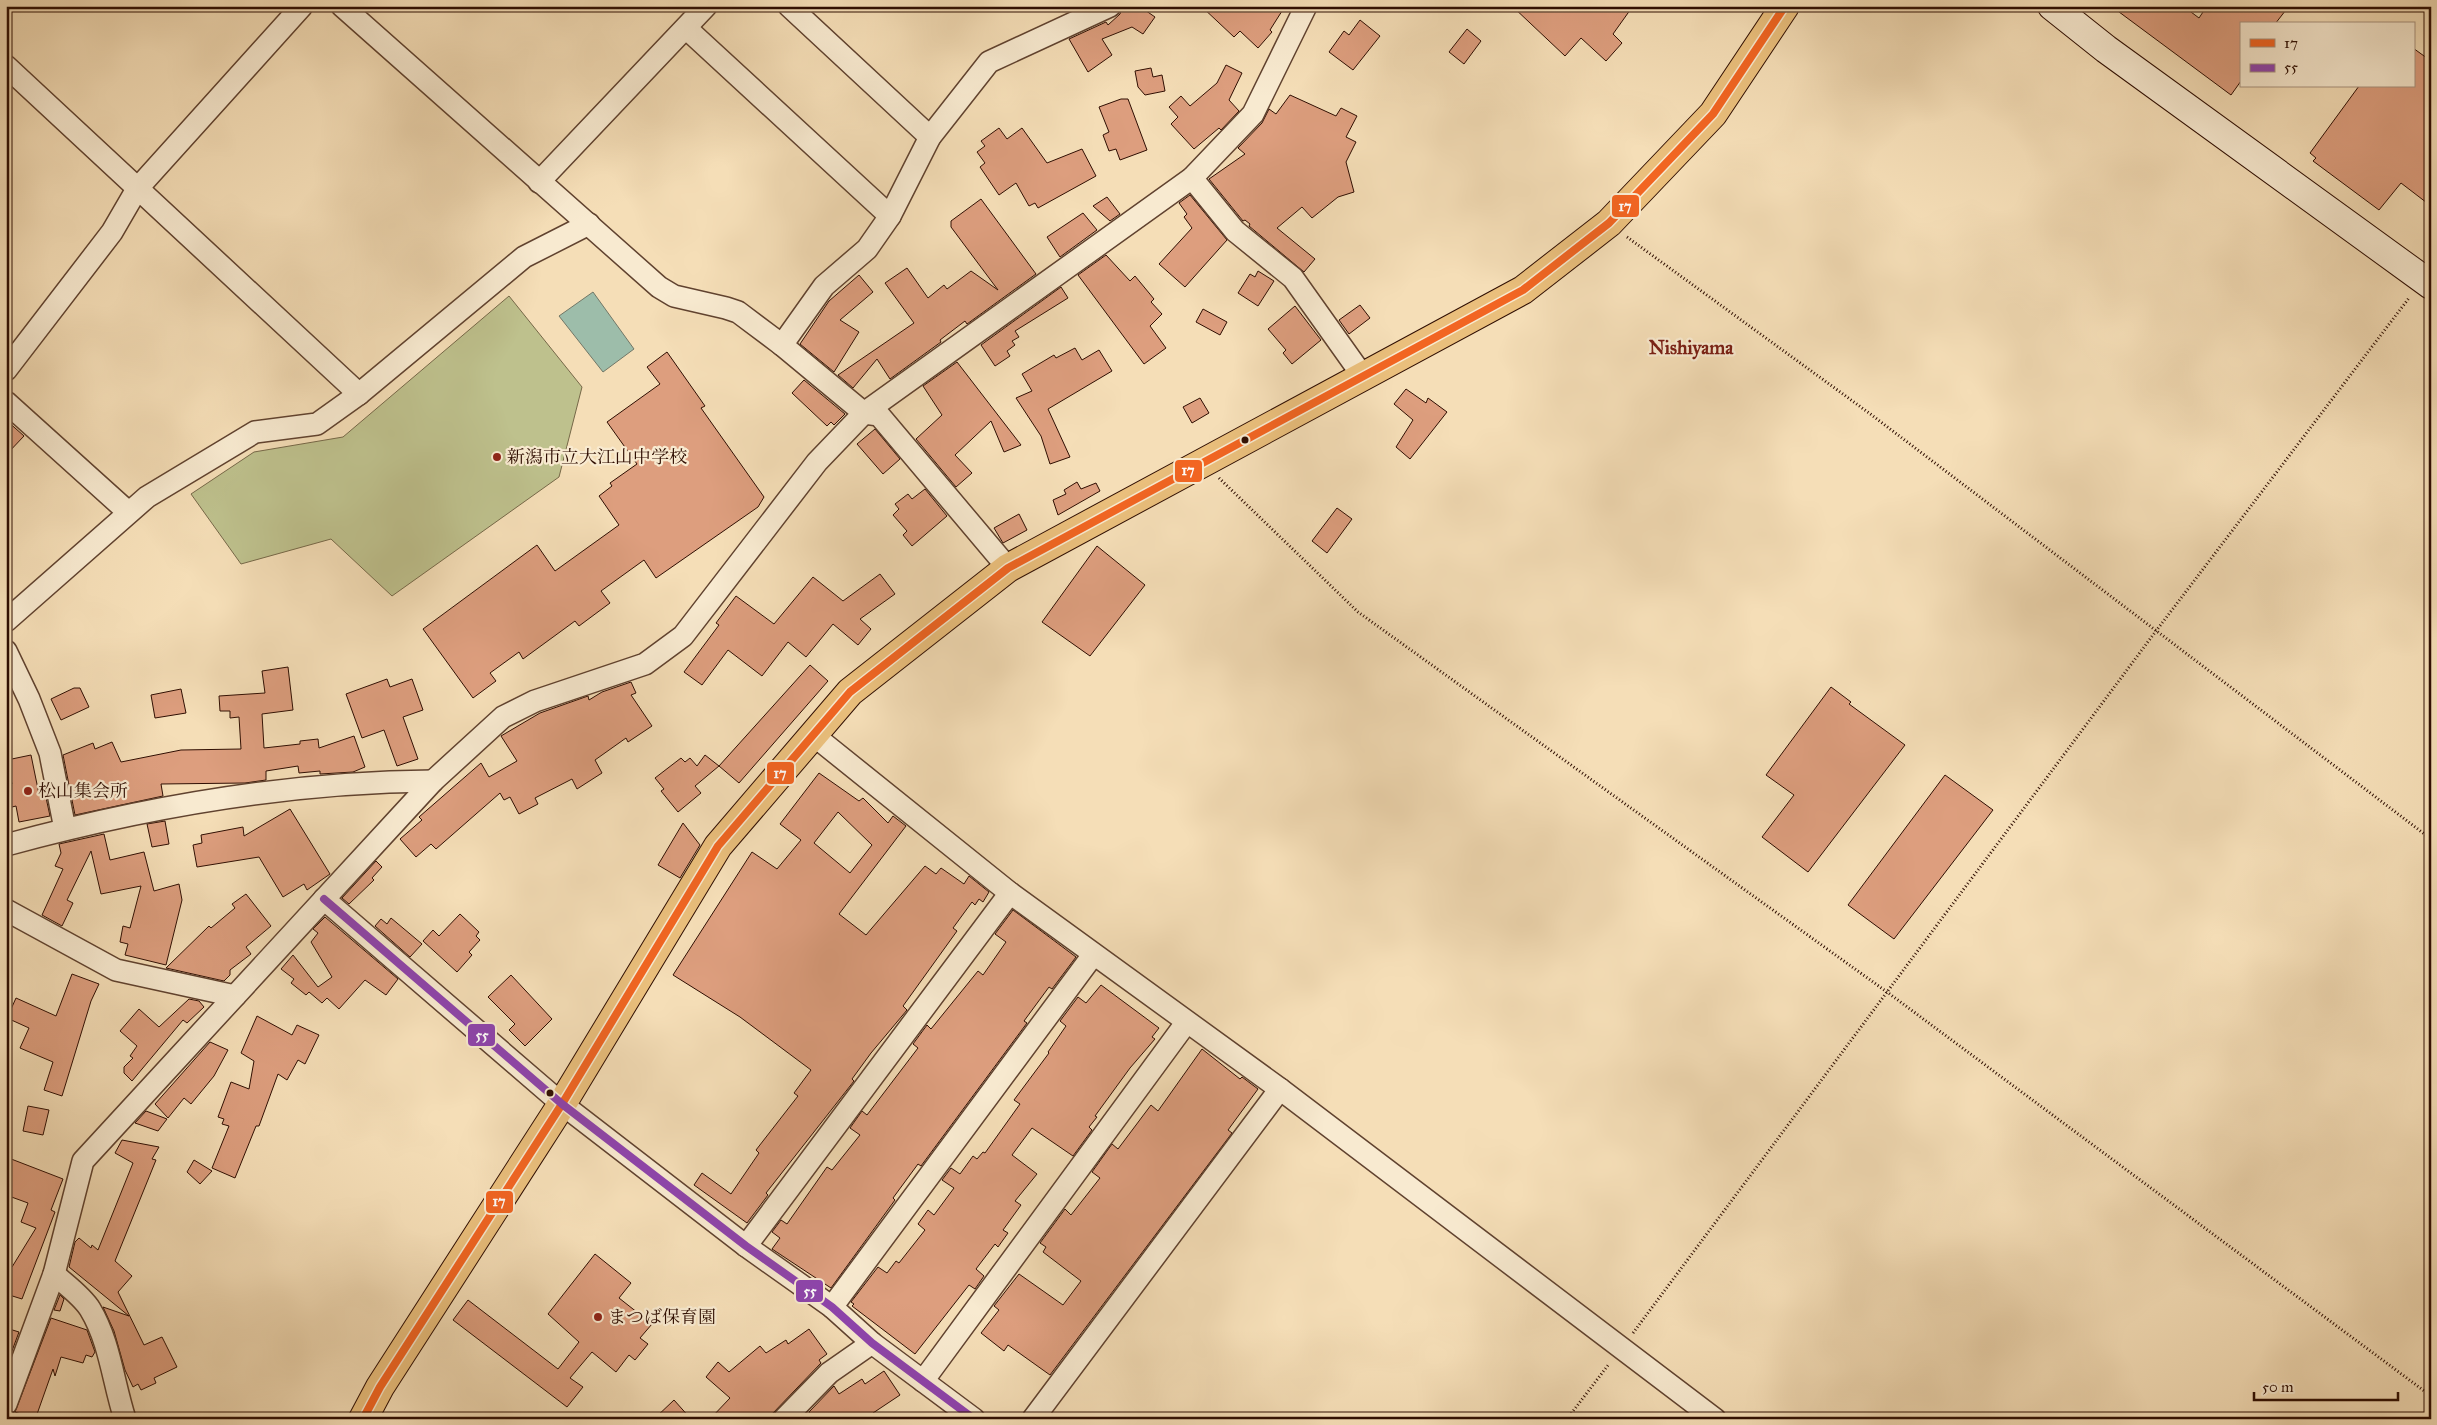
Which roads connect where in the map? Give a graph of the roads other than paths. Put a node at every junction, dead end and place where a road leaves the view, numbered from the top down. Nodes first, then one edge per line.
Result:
1 (302, 6) edge
2 (342, 6) edge
3 (706, 6) edge
4 (789, 6) edge
5 (1110, 6) edge
6 (1306, 6) edge
7 (1786, 6) edge
8 (2052, 6) edge
9 (686, 28) junction
10 (6, 66) edge
11 (930, 137) junction
12 (1192, 178) junction
13 (539, 182) junction
14 (138, 188) junction
15 (890, 216) junction
16 (589, 224) junction
17 (2427, 282) edge
18 (782, 344) junction
19 (6, 370) edge
20 (1362, 375) junction
21 (359, 394) junction
22 (6, 402) edge
23 (864, 413) junction
24 (128, 512) junction
25 (1008, 568) junction
26 (6, 621) edge
27 (6, 651) edge
28 (812, 734) junction
29 (433, 781) junction
30 (65, 829) junction
31 (6, 845) edge
32 (1010, 894) junction
33 (324, 898) junction
34 (6, 910) edge
35 (1093, 955) junction
36 (235, 996) junction
37 (1186, 1022) junction
38 (1280, 1089) junction
39 (562, 1104) junction
40 (746, 1246) junction
41 (54, 1274) junction
42 (832, 1307) junction
43 (872, 1343) junction
44 (923, 1381) junction
45 (6, 1404) edge
46 (125, 1419) edge
47 (363, 1419) edge
48 (784, 1419) edge
49 (974, 1419) edge
50 (1033, 1419) edge
51 (1715, 1419) edge

1 - 14 street
2 - 13 street
3 - 9 street
4 - 11 street
5 - 11 street
6 - 12 street
7 - 20 main road
8 - 17 street
9 - 13 street
9 - 15 street
10 - 14 street
11 - 15 street
12 - 20 street
12 - 23 street
13 - 16 street
14 - 19 street
14 - 21 street
15 - 18 street
16 - 18 street
16 - 21 street
18 - 23 street
20 - 25 main road
21 - 24 street
22 - 24 street
23 - 25 street
23 - 29 street
24 - 26 street
25 - 28 main road
27 - 30 street
28 - 32 street
28 - 39 main road
29 - 30 street
29 - 33 street
30 - 31 street
32 - 35 street
32 - 40 street
33 - 36 street
33 - 39 street
34 - 36 street
35 - 37 street
35 - 42 street
36 - 41 street
37 - 38 street
37 - 44 street
38 - 50 street
38 - 51 street
39 - 40 street
39 - 47 main road
40 - 42 street
41 - 45 street
41 - 46 street
42 - 43 street
43 - 44 street
43 - 48 street
44 - 49 street

